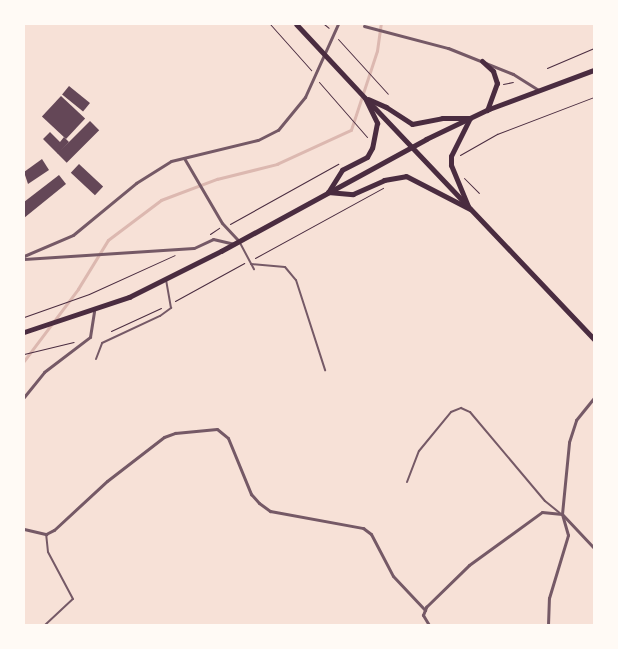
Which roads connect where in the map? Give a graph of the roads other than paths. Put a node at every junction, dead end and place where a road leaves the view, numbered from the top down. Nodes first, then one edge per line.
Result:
1 (296, 24) edge
2 (338, 24) edge
3 (364, 26) dead end
4 (324, 54) junction
5 (482, 61) junction
6 (594, 70) edge
7 (539, 90) junction
8 (365, 98) junction
9 (487, 110) junction
10 (470, 118) junction
11 (411, 148) junction
12 (184, 158) junction
13 (328, 192) junction
14 (470, 209) junction
15 (237, 242) junction
16 (24, 258) edge
17 (250, 262) junction
18 (254, 270) dead end
19 (166, 279) junction
20 (94, 311) junction
21 (24, 332) edge
22 (594, 340) edge
23 (96, 359) dead end
24 (325, 370) dead end
25 (24, 397) edge
26 (594, 398) edge
27 (407, 482) dead end
28 (562, 514) junction
29 (24, 529) edge
30 (46, 534) junction
31 (594, 548) edge
32 (425, 610) junction
33 (45, 625) edge
34 (429, 625) edge
35 (548, 625) edge

1 - 4 main road
2 - 4 street
3 - 5 street
4 - 8 main road
4 - 12 street
5 - 7 street
5 - 9 main road
6 - 7 main road
7 - 9 main road
8 - 10 main road
8 - 11 main road
8 - 13 main road
9 - 10 main road
10 - 11 main road
10 - 14 main road
11 - 13 main road
11 - 14 main road
12 - 15 street
12 - 16 street
13 - 14 main road
13 - 15 main road
14 - 22 main road
15 - 16 street
15 - 17 lane
15 - 19 main road
17 - 18 lane
17 - 24 lane
19 - 20 main road
19 - 23 lane
20 - 21 main road
20 - 25 street
26 - 28 street
27 - 28 lane
28 - 31 street
28 - 32 street
28 - 35 street
29 - 30 street
30 - 32 street
30 - 33 lane
32 - 34 street

